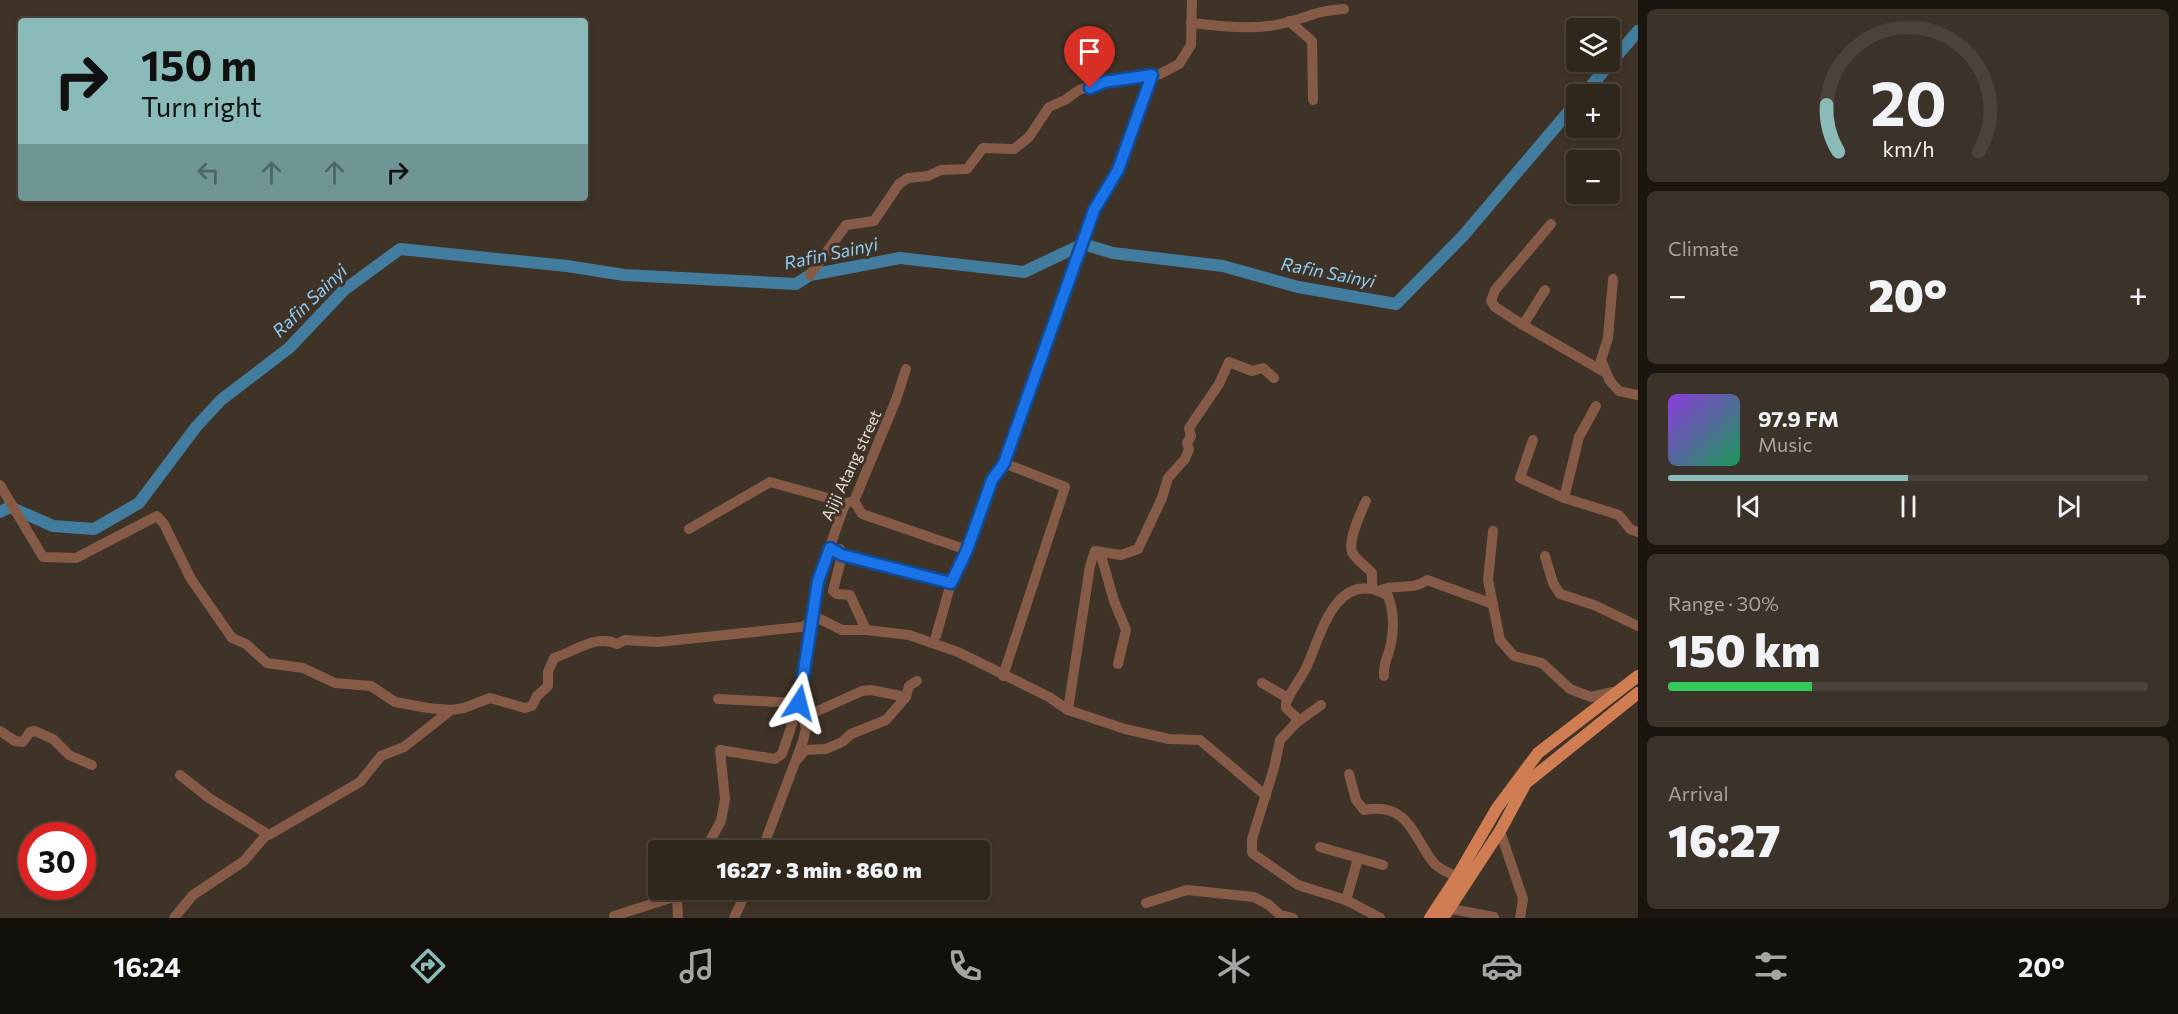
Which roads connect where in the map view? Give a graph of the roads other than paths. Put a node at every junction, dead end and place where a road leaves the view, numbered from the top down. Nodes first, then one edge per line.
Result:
1 (1192, 0) edge
2 (1344, 9) dead end
3 (1289, 21) junction
4 (1191, 23) junction
5 (1152, 75) junction
6 (1312, 100) dead end
7 (1551, 224) dead end
8 (810, 275) dead end
9 (1613, 279) dead end
10 (1545, 290) dead end
11 (1523, 325) junction
12 (906, 369) dead end
13 (1606, 373) junction
14 (1274, 378) dead end
15 (1638, 395) edge
16 (1596, 406) dead end
17 (1533, 440) dead end
18 (1004, 463) junction
19 (0, 485) edge
20 (1564, 498) junction
21 (1366, 501) dead end
22 (850, 502) junction
23 (689, 529) dead end
24 (1493, 531) dead end
25 (1638, 532) edge
26 (836, 534) junction
27 (830, 548) junction
28 (967, 550) junction
29 (1100, 552) junction
30 (842, 555) junction
31 (1545, 556) dead end
32 (951, 583) junction
33 (1375, 590) junction
34 (1493, 604) junction
35 (811, 623) junction
36 (1638, 626) edge
37 (866, 630) junction
38 (936, 636) dead end
39 (1118, 664) dead end
40 (1003, 676) junction
41 (1384, 676) dead end
42 (1638, 676) edge
43 (917, 681) dead end
44 (1262, 683) dead end
45 (1622, 688) junction
46 (1638, 693) edge
47 (906, 697) junction
48 (1288, 698) junction
49 (718, 699) dead end
50 (799, 703) junction
51 (1321, 705) dead end
52 (451, 710) junction
53 (1068, 710) junction
54 (804, 717) junction
55 (1296, 723) junction
56 (0, 731) edge
57 (794, 764) junction
58 (92, 765) dead end
59 (1349, 774) dead end
60 (180, 775) dead end
61 (1266, 796) junction
62 (1500, 831) junction
63 (267, 834) junction
64 (711, 840) edge
65 (766, 840) edge
66 (1320, 847) dead end
67 (1358, 859) junction
68 (1383, 865) dead end
69 (1457, 877) junction
70 (659, 900) edge
71 (679, 900) edge
72 (742, 900) edge
73 (1346, 900) junction
74 (1146, 903) dead end
75 (1447, 913) edge
76 (614, 916) dead end
77 (1494, 917) edge
78 (174, 918) edge
79 (678, 918) edge
80 (734, 918) edge
81 (1293, 918) edge
82 (1380, 918) edge
83 (1430, 918) edge
84 (1520, 918) edge

1 - 4 street
2 - 3 street
3 - 4 street
3 - 6 street
4 - 5 street
5 - 8 street
5 - 18 street
7 - 11 street
9 - 13 street
10 - 11 street
11 - 13 street
12 - 22 street, Ajiji Atang street
13 - 15 street
14 - 29 street
16 - 20 street
17 - 20 street
18 - 28 street
18 - 40 street
19 - 52 street
20 - 25 street
21 - 33 street
22 - 23 street
22 - 26 street, Ajiji Atang street
22 - 28 street
24 - 34 street
26 - 27 street, Ajiji Atang street
26 - 30 street
27 - 30 street
27 - 35 street, Ajiji Atang street
28 - 32 street
29 - 39 street
29 - 53 street
30 - 32 street
30 - 37 street
31 - 36 street
32 - 38 street
33 - 34 street
33 - 41 street
33 - 48 street
34 - 45 street
35 - 37 street
35 - 50 street, Ajiji Atang street
35 - 52 street
37 - 40 street
40 - 53 street
42 - 45 main road
43 - 47 street
44 - 48 street
45 - 69 main road
46 - 62 main road
47 - 54 street
47 - 57 street
48 - 55 street
49 - 50 street
50 - 54 street, Ajiji Atang street
50 - 64 street
51 - 55 street
52 - 63 street
53 - 61 street
54 - 57 street, Ajiji Atang street
55 - 61 street
56 - 58 street
57 - 65 street, Ajiji Atang street
59 - 69 street
60 - 63 street
61 - 73 street
62 - 75 main road
62 - 84 street
63 - 78 street
66 - 67 street
67 - 68 street
67 - 73 street
69 - 83 main road
70 - 76 street
71 - 79 street
72 - 80 street
73 - 82 street
74 - 81 street
75 - 77 street

